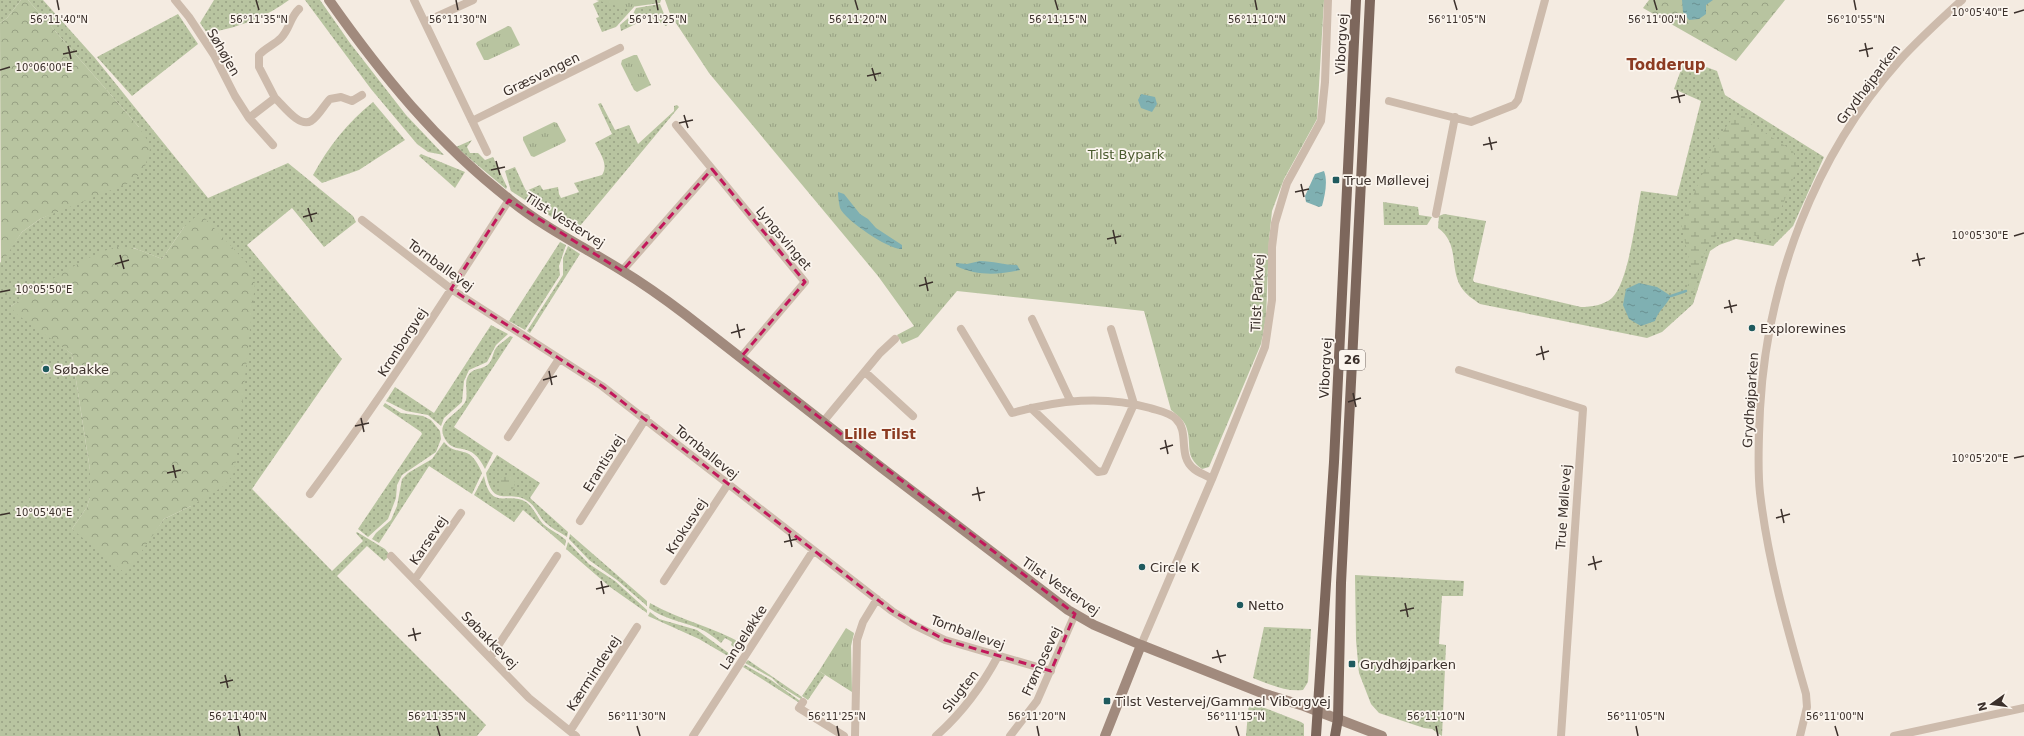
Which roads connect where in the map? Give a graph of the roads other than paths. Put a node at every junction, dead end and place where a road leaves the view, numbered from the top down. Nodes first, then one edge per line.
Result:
1 (176, 0) edge
2 (329, 0) edge
3 (414, 0) edge
4 (473, 0) edge
5 (1328, 0) edge
6 (1356, 0) edge
7 (1370, 0) edge
8 (1545, 0) edge
9 (1962, 0) edge
10 (299, 9) dead end
11 (425, 22) junction
12 (620, 48) dead end
13 (362, 95) dead end
14 (276, 98) junction
15 (1389, 101) dead end
16 (1455, 117) junction
17 (249, 118) junction
18 (472, 121) junction
19 (676, 125) dead end
20 (273, 145) dead end
21 (487, 152) dead end
22 (712, 169) junction
23 (509, 200) junction
24 (1436, 214) dead end
25 (362, 220) dead end
26 (622, 271) junction
27 (451, 289) junction
28 (1032, 319) dead end
29 (960, 329) dead end
30 (1111, 329) dead end
31 (896, 339) dead end
32 (741, 357) junction
33 (560, 359) junction
34 (1460, 370) dead end
35 (865, 372) junction
36 (1070, 400) junction
37 (1134, 404) junction
38 (1031, 408) junction
39 (913, 416) dead end
40 (646, 418) junction
41 (824, 422) junction
42 (508, 437) dead end
43 (1212, 479) junction
44 (728, 484) junction
45 (310, 494) dead end
46 (461, 513) dead end
47 (580, 521) dead end
48 (813, 551) junction
49 (391, 556) dead end
50 (557, 556) dead end
51 (416, 580) junction
52 (664, 581) dead end
53 (877, 599) junction
54 (1075, 614) junction
55 (637, 627) dead end
56 (1142, 645) junction
57 (998, 656) junction
58 (490, 658) junction
59 (1051, 671) junction
60 (803, 702) dead end
61 (2024, 708) edge
62 (1317, 711) junction
63 (1338, 719) junction
64 (573, 734) edge
65 (693, 736) edge
66 (844, 736) edge
67 (855, 736) edge
68 (936, 736) edge
69 (1010, 736) edge
70 (1105, 736) edge
71 (1316, 736) edge
72 (1335, 736) edge
73 (1382, 736) edge
74 (1561, 736) edge
75 (1800, 736) edge
76 (1894, 736) edge

1 - 17 street, Søhøjen
2 - 23 street, Tilst Vestervej
3 - 11 street
4 - 11 street
5 - 43 street, Tilst Parkvej
6 - 62 main road, Viborgvej / 26
7 - 63 main road, Viborgvej / 26
8 - 16 street
9 - 75 street, Grydhøjparken
10 - 14 street, Søhøjen
11 - 18 street
12 - 18 street, Græsvangen
13 - 14 street, Søhøjen
14 - 17 street
15 - 16 street
16 - 24 street
17 - 20 street, Søhøjen
18 - 21 street
19 - 22 street, Lyngsvinget
22 - 26 street
22 - 32 street, Lyngsvinget
23 - 26 street, Tilst Vestervej
23 - 27 street, Kronborgvej
25 - 27 street, Tornballevej
26 - 32 street, Tilst Vestervej
27 - 33 street, Tornballevej
27 - 45 street, Kronborgvej
28 - 36 street
29 - 38 street
30 - 37 street
31 - 35 street
32 - 41 street, Tilst Vestervej
33 - 40 street, Tornballevej
33 - 42 street
34 - 74 street, True Møllevej
35 - 39 street
35 - 41 street
36 - 37 street
36 - 38 street
37 - 38 street
37 - 43 street
40 - 44 street, Tornballevej
40 - 47 street, Erantisvej
41 - 54 street, Tilst Vestervej
43 - 56 street, Tilst Parkvej
44 - 48 street, Tornballevej
44 - 52 street, Krokusvej
46 - 51 street, Karsevej
48 - 53 street, Tornballevej
48 - 65 street, Langeløkke
49 - 51 street, Søbakkevej
50 - 58 street
51 - 58 street, Søbakkevej
53 - 57 street, Tornballevej
53 - 67 street
54 - 56 street, Tilst Vestervej
54 - 59 street, Frømosevej
55 - 64 street, Kærmindevej
56 - 62 street, Tilst Vestervej
56 - 70 street
57 - 59 street, Tornballevej
57 - 68 street, Slugten
58 - 64 street, Søbakkevej
59 - 69 street, Frømosevej
60 - 66 street
61 - 76 street
62 - 63 street, Tilst Vestervej
62 - 71 main road, Viborgvej / 26
63 - 72 main road, Viborgvej / 26
63 - 73 street

